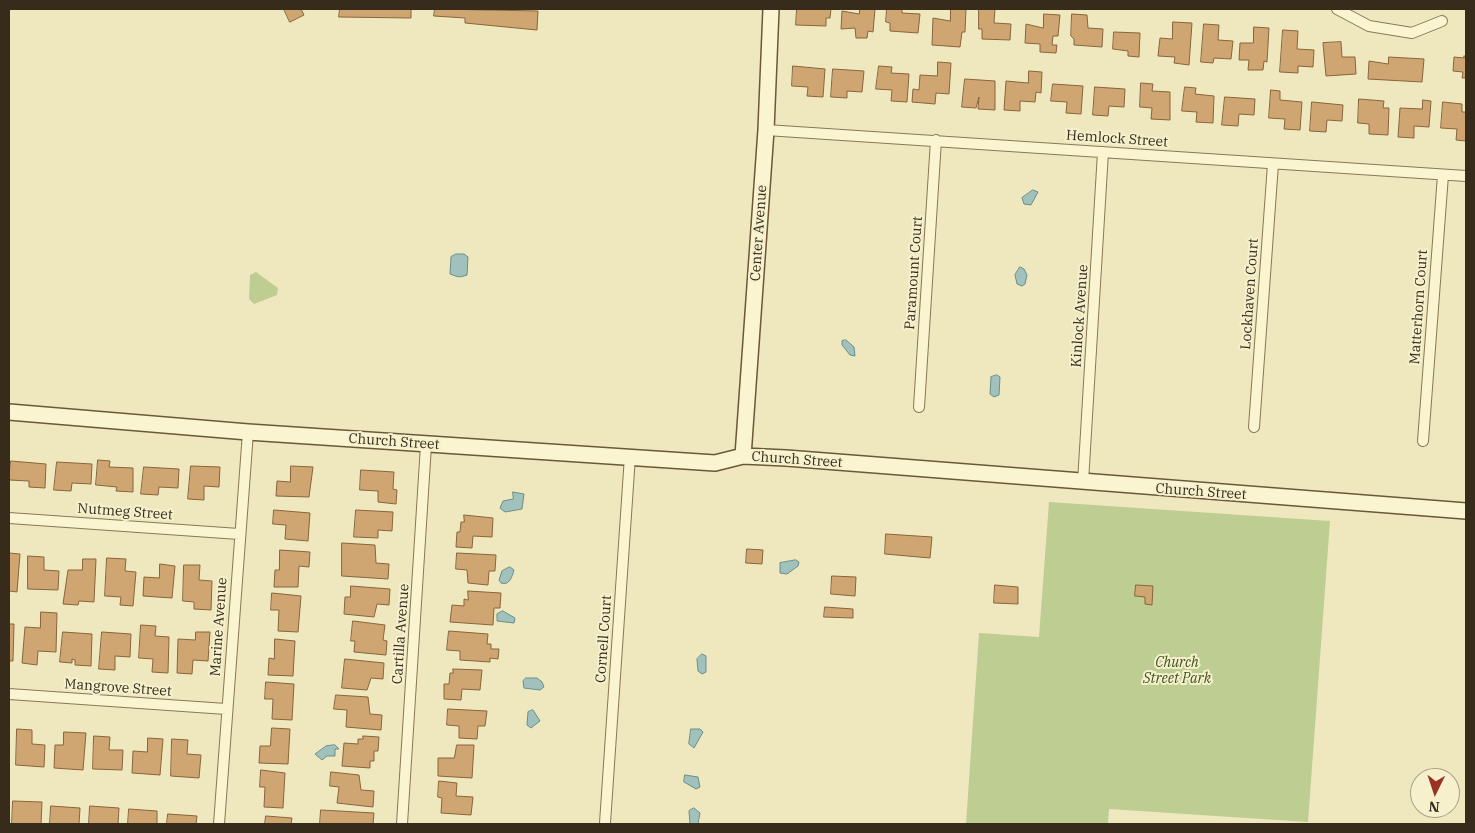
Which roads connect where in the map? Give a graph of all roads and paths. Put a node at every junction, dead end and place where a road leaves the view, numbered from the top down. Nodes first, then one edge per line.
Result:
1 (771, 9) edge
2 (1337, 9) edge
3 (1442, 21) dead end
4 (766, 130) junction
5 (936, 140) junction
6 (1104, 152) junction
7 (1273, 164) junction
8 (1443, 175) junction
9 (1466, 176) edge
10 (919, 407) dead end
11 (9, 412) edge
12 (1254, 427) dead end
13 (248, 432) junction
14 (1423, 441) dead end
15 (426, 445) junction
16 (630, 456) junction
17 (743, 456) junction
18 (1083, 482) junction
19 (1466, 511) edge
20 (9, 518) edge
21 (239, 534) junction
22 (9, 694) edge
23 (226, 710) junction
24 (605, 823) dead end
25 (219, 824) edge
26 (402, 824) edge

1 - 4 street, Center Avenue
2 - 3 street
4 - 5 street, Hemlock Street
4 - 17 street, Center Avenue
5 - 6 street, Hemlock Street
5 - 10 street, Paramount Court
6 - 7 street, Hemlock Street
6 - 18 street, Kinlock Avenue
7 - 8 street, Hemlock Street
7 - 12 street, Lockhaven Court
8 - 9 street, Hemlock Street
8 - 14 street, Matterhorn Court
11 - 13 street, Church Street
13 - 15 street, Church Street
13 - 21 street, Marine Avenue
15 - 16 street, Church Street
15 - 26 street, Cartilla Avenue
16 - 17 street, Church Street
16 - 24 street, Cornell Court
17 - 18 street, Church Street
18 - 19 street, Church Street
20 - 21 street, Nutmeg Street
21 - 23 street, Marine Avenue
22 - 23 street, Mangrove Street
23 - 25 street, Marine Avenue

